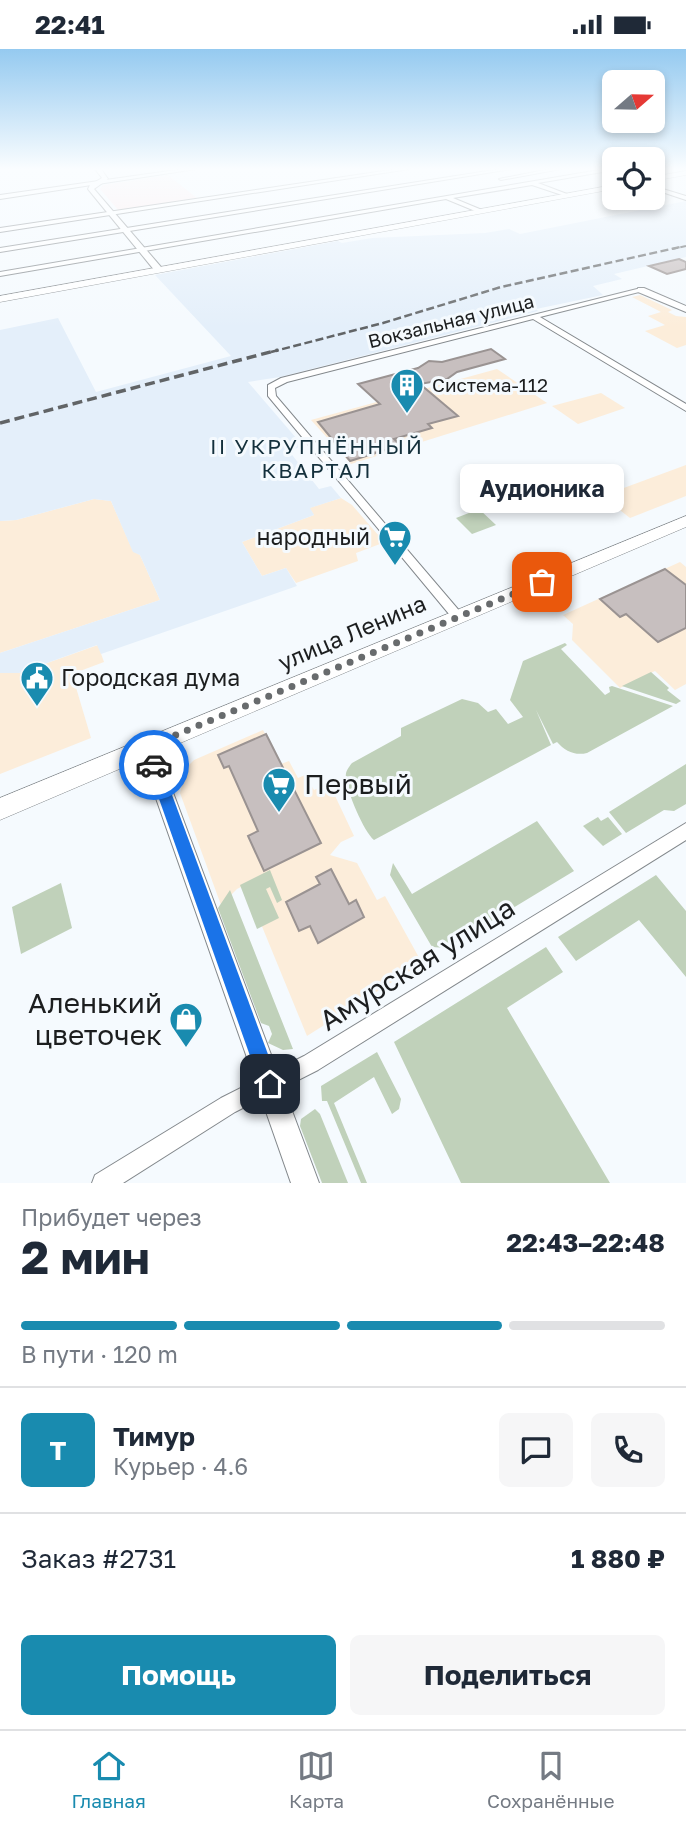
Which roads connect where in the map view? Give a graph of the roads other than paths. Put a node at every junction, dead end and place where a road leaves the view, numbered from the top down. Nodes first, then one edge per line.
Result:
1 (56, 222) edge
2 (117, 222) edge
3 (175, 222) edge
4 (299, 222) edge
5 (419, 222) edge
6 (0, 230) edge
7 (124, 230) junction
8 (141, 249) junction
9 (0, 250) edge
10 (158, 269) junction
11 (0, 274) edge
12 (642, 290) joint
13 (0, 299) edge
14 (686, 310) edge
15 (533, 316) junction
16 (686, 408) edge
17 (686, 521) edge
18 (458, 617) junction
19 (147, 747) junction
20 (0, 809) edge
21 (686, 831) edge
22 (270, 1084) junction
23 (103, 1183) edge
24 (305, 1183) edge

1 - 6 street
2 - 7 street
3 - 7 street
4 - 8 street
5 - 10 main road
7 - 8 street
7 - 9 street
8 - 10 street
8 - 11 street
10 - 13 main road
12 - 14 street
12 - 15 street, Вокзальная улица
15 - 16 street
15 - 18 street, Вокзальная улица
17 - 18 main road, улица Ленина
18 - 19 main road, улица Ленина
19 - 20 main road, улица Ленина
19 - 22 street
21 - 22 street, Амурская улица
22 - 23 street, Амурская улица
22 - 24 street

